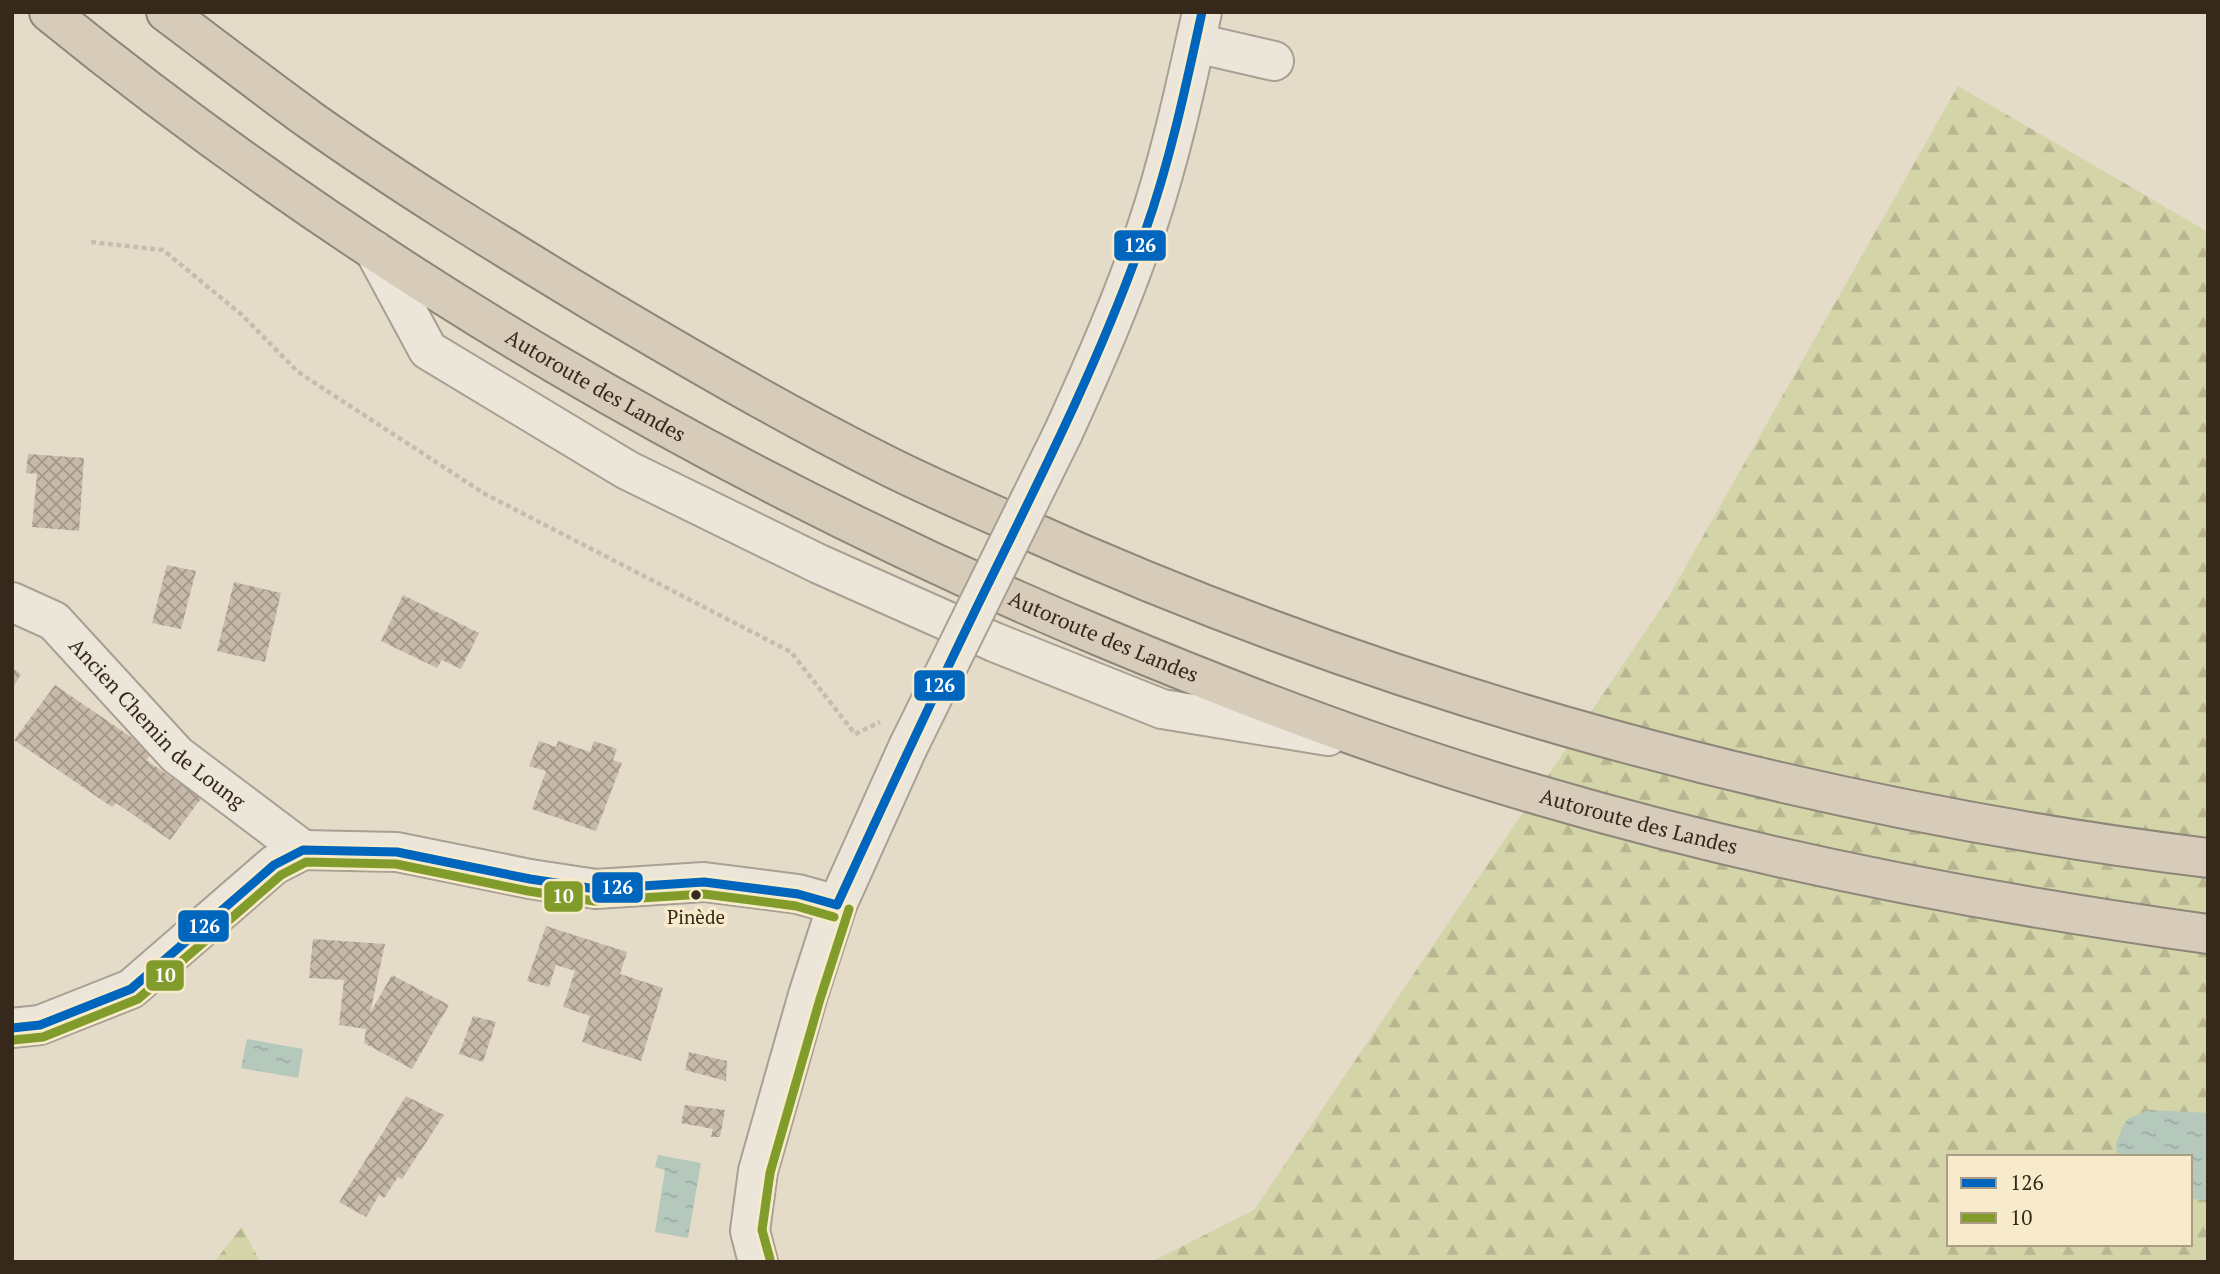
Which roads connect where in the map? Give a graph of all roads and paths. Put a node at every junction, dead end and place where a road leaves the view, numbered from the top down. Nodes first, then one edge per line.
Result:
1 (49, 12) edge
2 (166, 12) edge
3 (1199, 27) edge
4 (1274, 61) dead end
5 (91, 242) dead end
6 (374, 250) junction
7 (12, 602) edge
8 (899, 732) junction
9 (1375, 744) junction
10 (303, 850) junction
11 (2208, 858) edge
12 (837, 905) junction
13 (2208, 934) edge
14 (12, 1028) edge
15 (758, 1262) edge

1 - 6 highway, Autoroute des Landes
2 - 11 highway
3 - 4 street
3 - 8 street, bridge
5 - 8 path
6 - 9 highway, Autoroute des Landes
6 - 9 street
7 - 10 street, Ancien Chemin de Loung
8 - 12 street
9 - 13 highway, Autoroute des Landes
10 - 12 street
10 - 14 street
12 - 15 street

